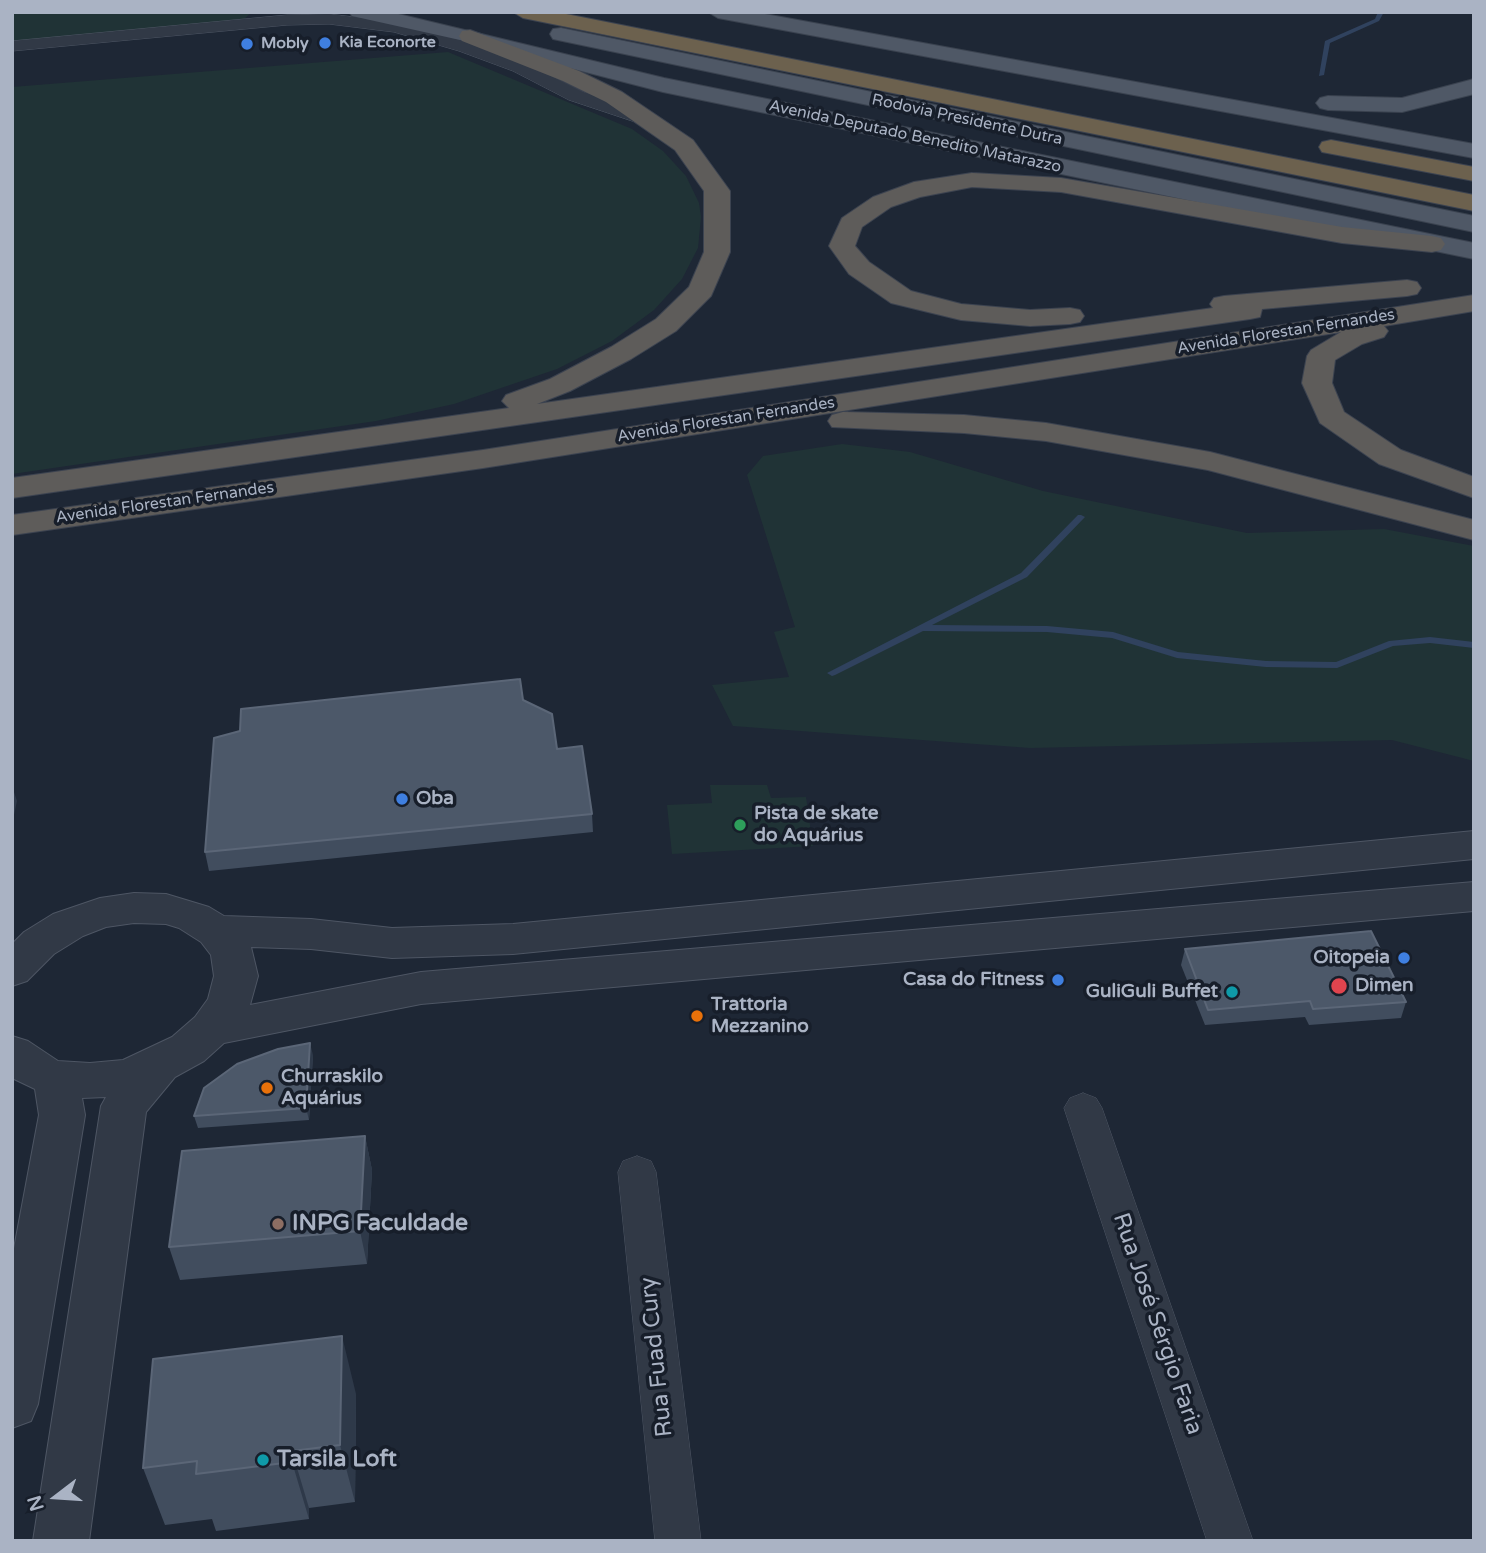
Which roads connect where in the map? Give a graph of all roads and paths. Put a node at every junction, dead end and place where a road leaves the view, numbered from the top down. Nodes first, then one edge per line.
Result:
1 (265, 12) edge
2 (359, 12) edge
3 (523, 12) edge
4 (614, 12) edge
5 (718, 12) edge
6 (822, 12) edge
7 (243, 24) junction
8 (465, 24) edge
9 (12, 46) edge
10 (1474, 86) edge
11 (1297, 100) junction
12 (650, 121) junction
13 (1005, 128) junction
14 (1474, 133) edge
15 (1474, 150) edge
16 (1474, 174) edge
17 (1474, 204) edge
18 (1474, 224) edge
19 (1433, 244) junction
20 (1474, 251) edge
21 (1474, 278) edge
22 (1407, 288) junction
23 (1474, 303) edge
24 (1439, 308) junction
25 (417, 431) junction
26 (483, 458) junction
27 (12, 488) edge
28 (1474, 488) edge
29 (12, 525) edge
30 (1474, 530) edge
31 (1474, 845) edge
32 (1474, 896) edge
33 (216, 931) junction
34 (21, 954) edge
35 (211, 1029) junction
36 (24, 1062) edge
37 (159, 1065) junction
38 (1083, 1108) dead end
39 (637, 1172) dead end
40 (12, 1404) edge
41 (61, 1541) edge
42 (678, 1541) edge
43 (1230, 1541) edge

1 - 7 street
2 - 8 main road, Avenida Deputado Benedito Matarazzo
3 - 17 highway, Rodovia Presidente Dutra
4 - 16 highway, Rodovia Presidente Dutra
5 - 15 main road
6 - 11 main road
7 - 9 street
7 - 12 street
8 - 12 highway
8 - 13 main road, Rodovia Presidente Dutra
8 - 19 main road, Avenida Deputado Benedito Matarazzo
10 - 11 main road
11 - 14 main road
12 - 25 highway
13 - 17 highway
13 - 18 main road, Rodovia Presidente Dutra
19 - 20 main road, Avenida Deputado Benedito Matarazzo
19 - 22 highway
21 - 22 highway
22 - 25 highway, Avenida Florestan Fernandes
23 - 24 highway
24 - 26 highway, Avenida Florestan Fernandes
24 - 28 highway
25 - 27 highway, Avenida Florestan Fernandes
26 - 29 highway, Avenida Florestan Fernandes
26 - 30 highway
31 - 33 street
32 - 35 street
33 - 34 street
33 - 35 street
35 - 37 street
36 - 37 street
36 - 40 street
37 - 41 street
38 - 43 street, Rua José Sérgio Faria
39 - 42 street, Rua Fuad Cury

